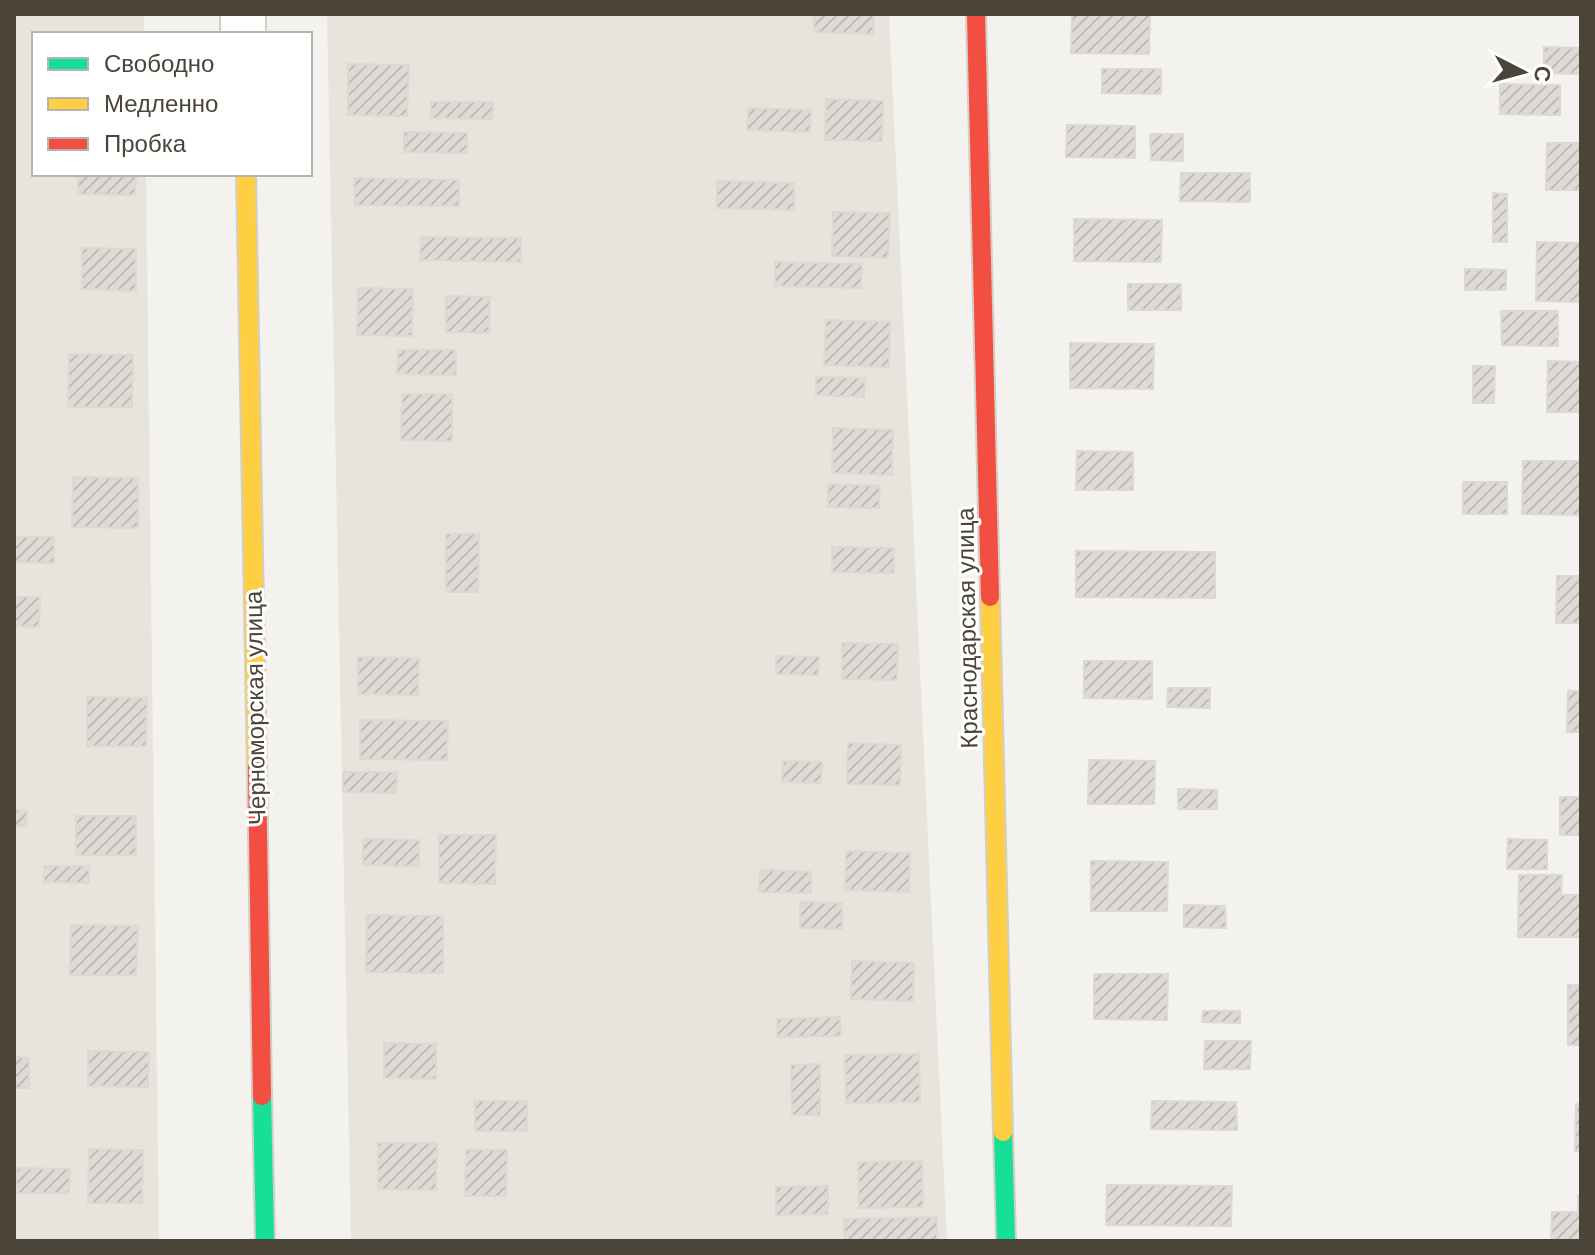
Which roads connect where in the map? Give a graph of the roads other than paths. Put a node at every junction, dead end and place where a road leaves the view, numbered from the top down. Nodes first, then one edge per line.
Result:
1 (976, 14) edge
2 (246, 176) edge
3 (265, 1241) edge
4 (1006, 1241) edge

1 - 4 street, Краснодарская улица
2 - 3 street, Черноморская улица

